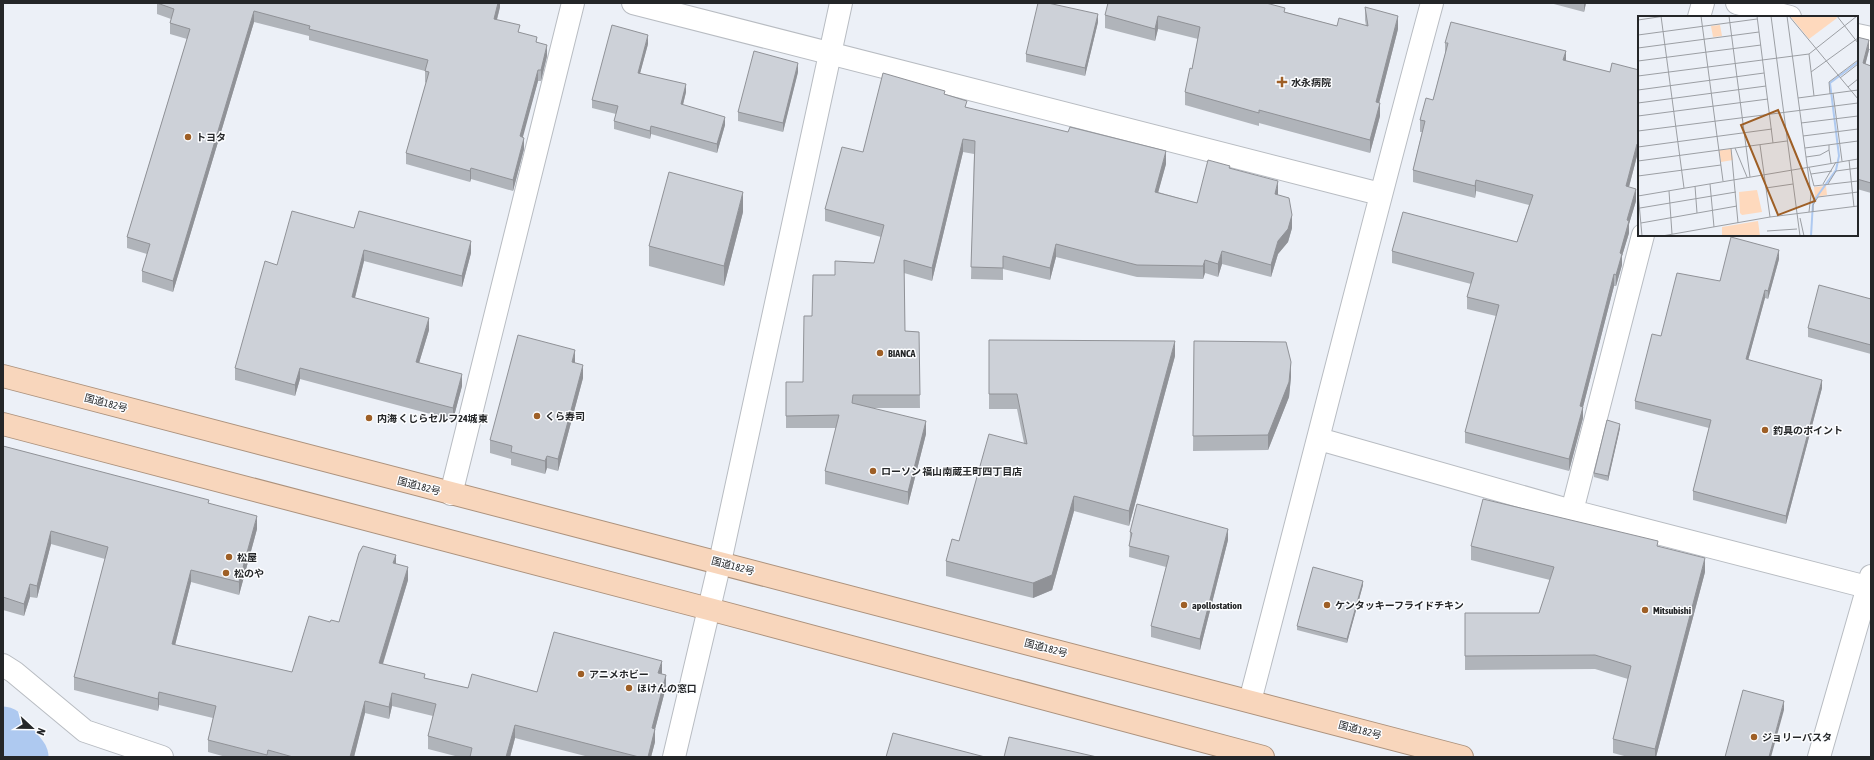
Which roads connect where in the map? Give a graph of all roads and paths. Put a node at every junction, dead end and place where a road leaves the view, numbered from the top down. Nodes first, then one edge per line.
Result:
1 (573, 3) edge
2 (633, 3) edge
3 (841, 3) edge
4 (1432, 3) edge
5 (1703, 3) edge
6 (1737, 3) edge
7 (1699, 16) edge
8 (1786, 16) edge
9 (1858, 35) edge
10 (1871, 38) edge
11 (830, 54) junction
12 (1380, 194) junction
13 (1643, 236) edge
14 (3, 376) edge
15 (3, 424) edge
16 (1319, 439) junction
17 (451, 494) junction
18 (1572, 511) junction
19 (720, 562) junction
20 (1870, 584) edge
21 (708, 608) junction
22 (3, 665) edge
23 (1250, 701) junction
24 (162, 757) edge
25 (674, 757) edge
26 (1263, 757) edge
27 (1462, 757) edge
28 (1819, 757) edge

1 - 17 street
2 - 11 street
3 - 11 street
4 - 12 street
5 - 7 street
6 - 8 street
9 - 10 street
11 - 12 street
11 - 19 street
12 - 16 street
13 - 18 street
14 - 17 highway, 国道182号
15 - 21 highway
16 - 18 street
16 - 23 street
17 - 19 highway, 国道182号
18 - 20 street
19 - 21 street
19 - 23 highway, 国道182号
20 - 28 street
21 - 25 street
21 - 26 highway
22 - 24 street
23 - 27 highway, 国道182号

